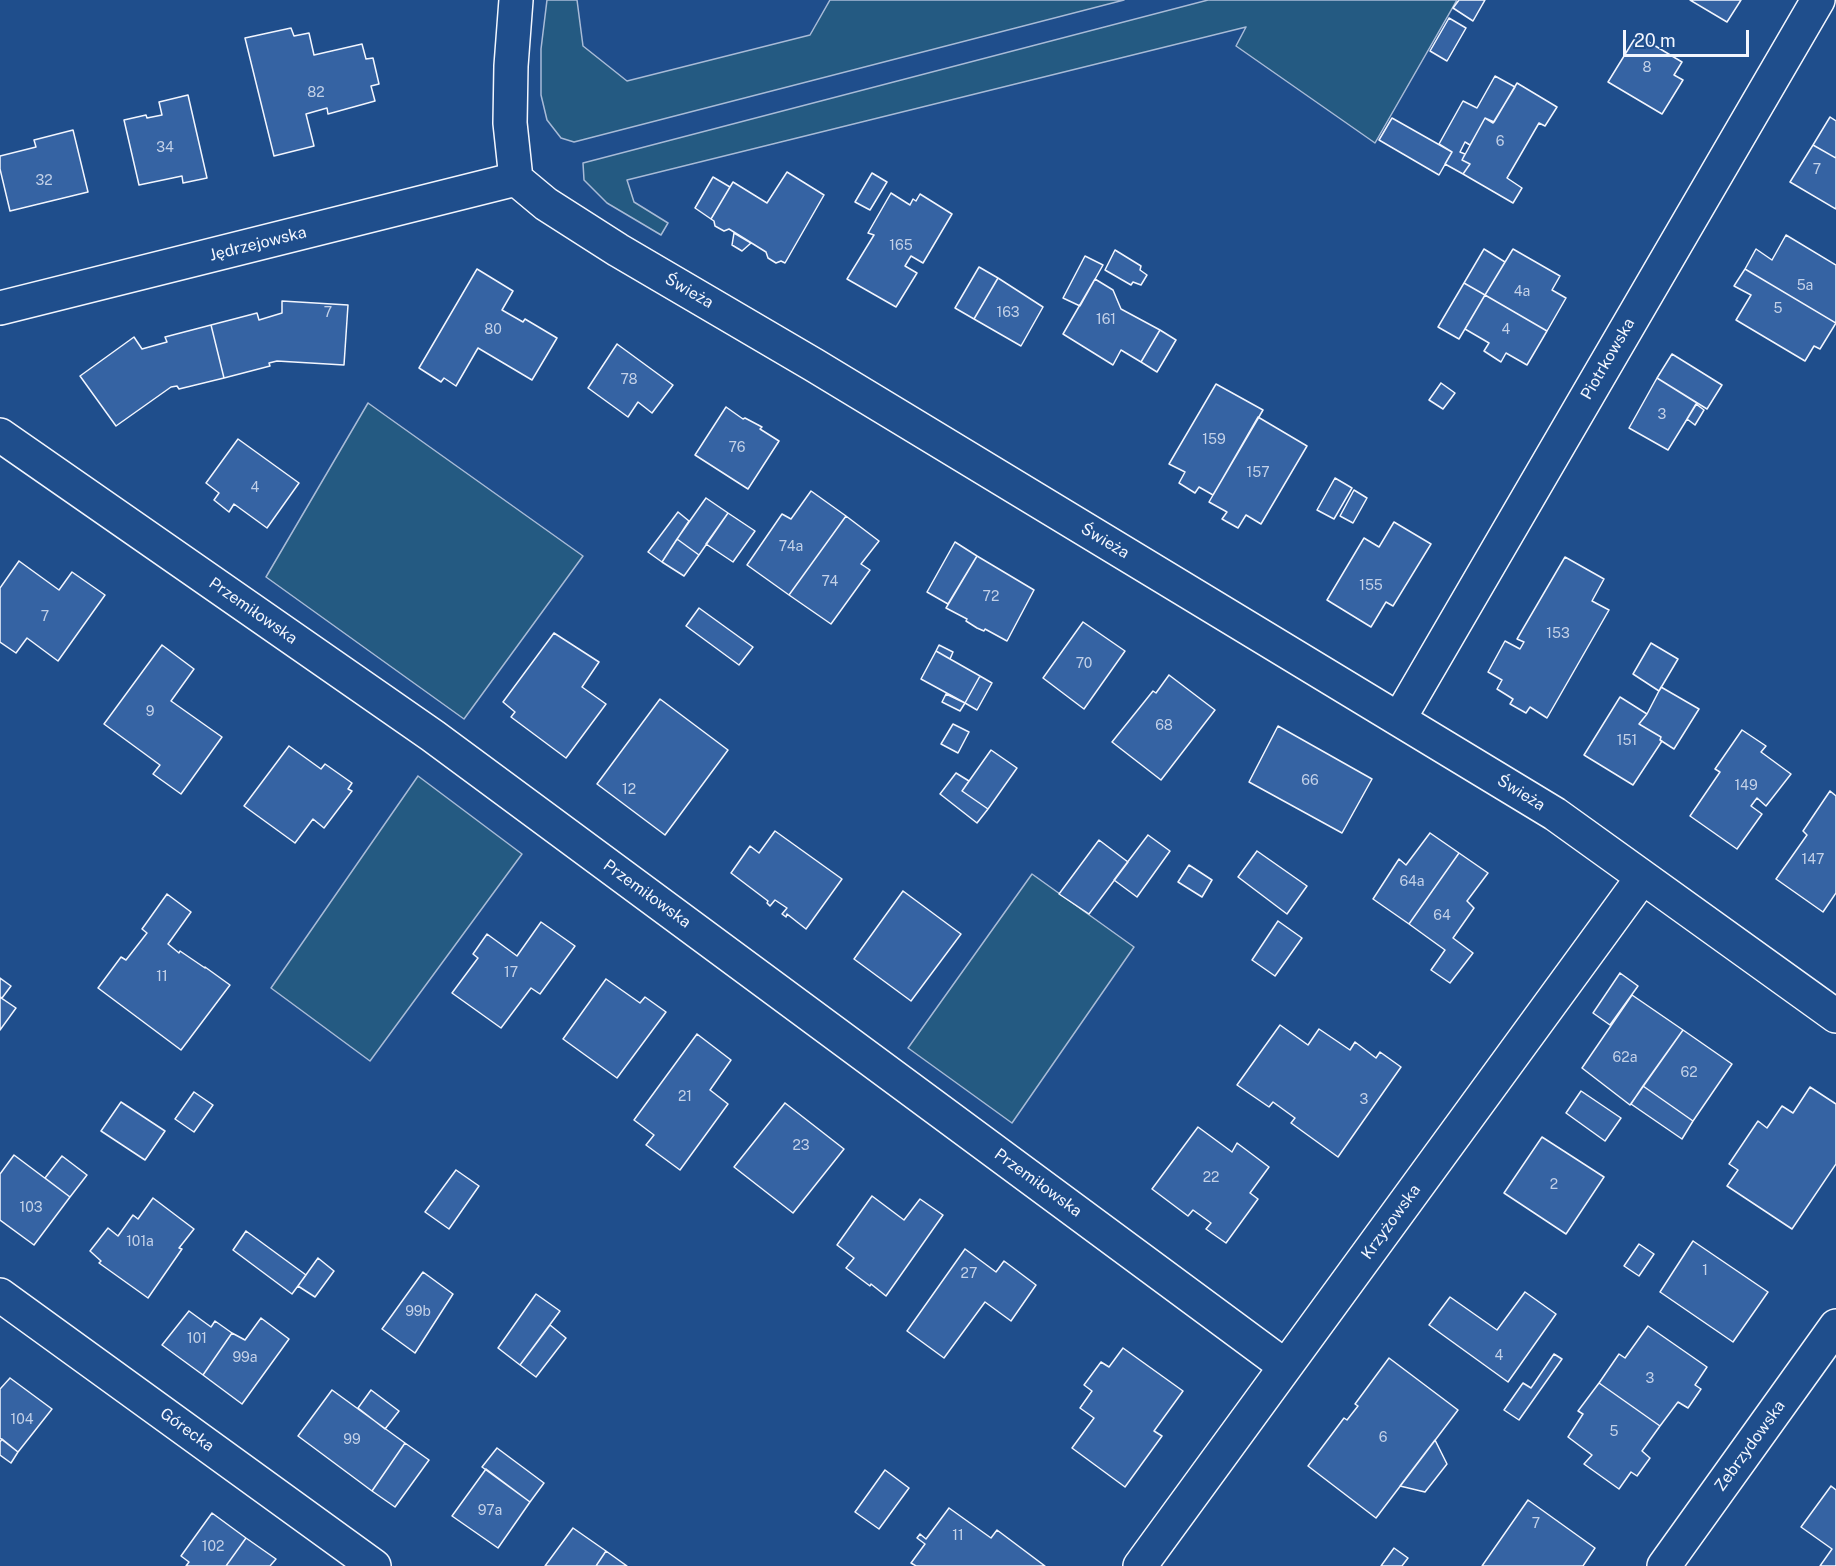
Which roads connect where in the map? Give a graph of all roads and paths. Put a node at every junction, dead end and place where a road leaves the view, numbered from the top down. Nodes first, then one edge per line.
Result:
1 (516, 0) edge
2 (1818, 0) edge
3 (516, 179) junction
4 (0, 308) edge
5 (0, 435) edge
6 (1399, 719) junction
7 (1642, 878) junction
8 (1836, 1016) edge
9 (0, 1295) edge
10 (1836, 1326) edge
11 (1285, 1366) junction
12 (374, 1566) edge
13 (1140, 1566) edge
14 (1664, 1566) edge

1 - 3 street
2 - 6 street, Piotrkowska
3 - 4 street, Jędrzejowska
3 - 6 street, Świeża
5 - 11 street, Przemiłowska
6 - 7 street, Świeża
7 - 8 street, Świeża
7 - 11 street, Krzyżowska
9 - 12 street, Górecka
10 - 14 street, Zebrzydowska
11 - 13 street, Krzyżowska

